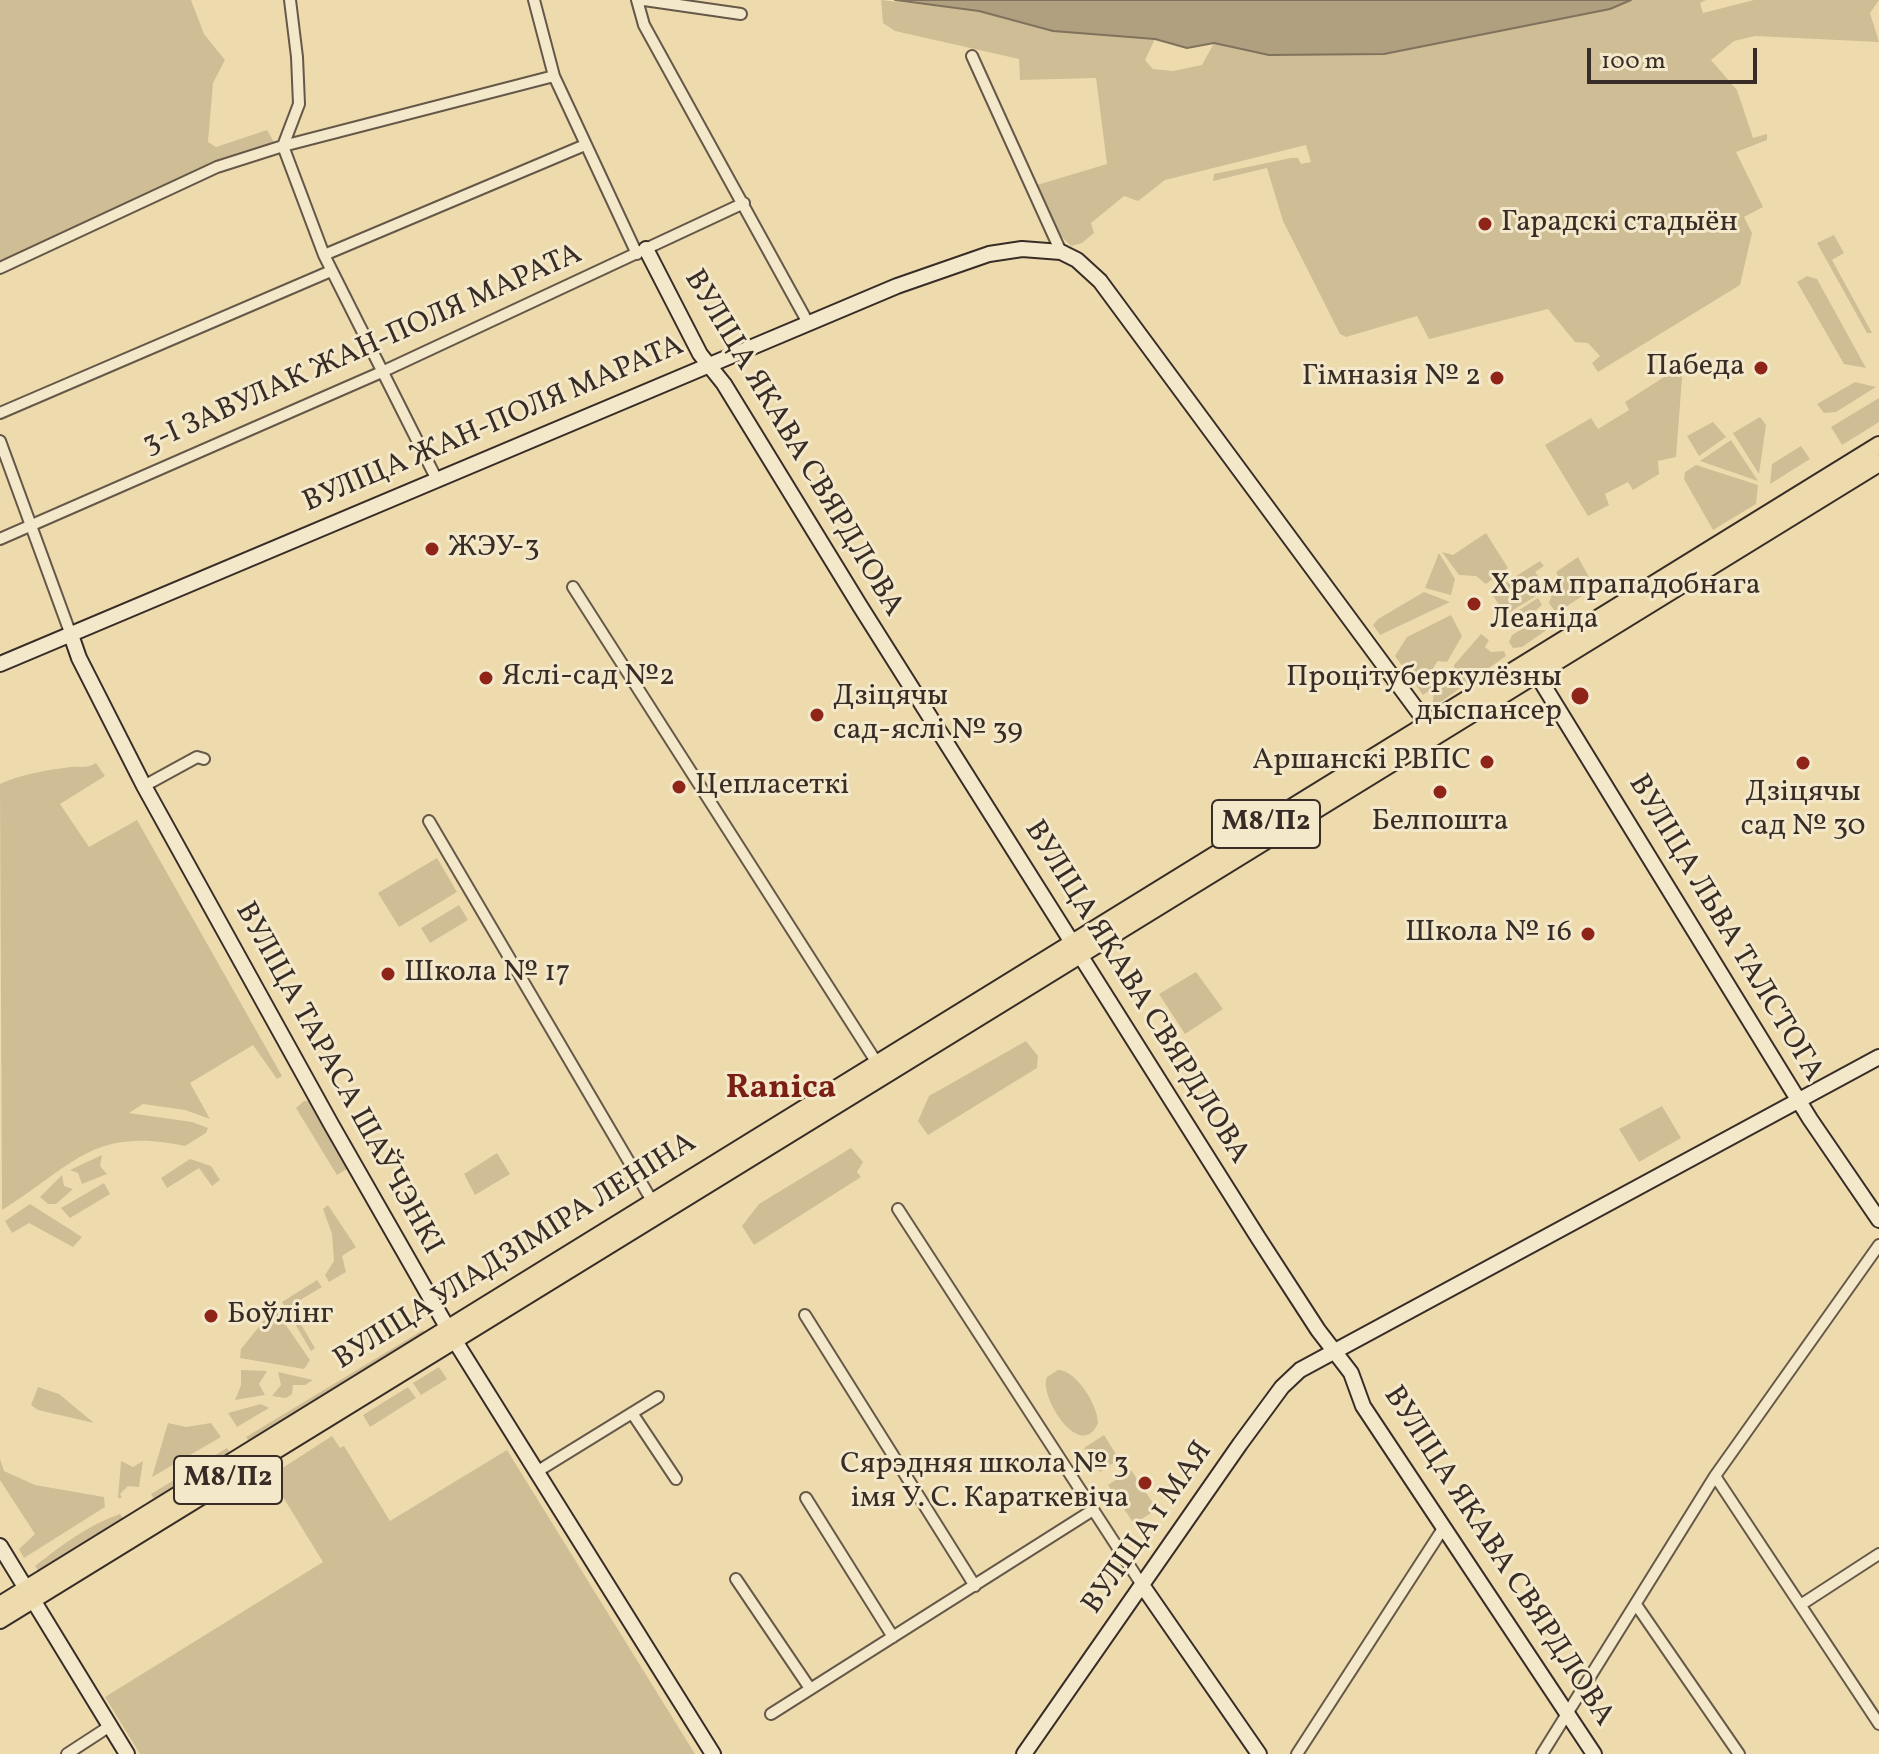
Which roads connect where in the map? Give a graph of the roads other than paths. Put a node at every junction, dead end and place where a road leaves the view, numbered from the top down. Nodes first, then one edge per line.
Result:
1 (290, 0) edge
2 (534, 0) edge
3 (637, 0) edge
4 (644, 0) edge
5 (741, 14) dead end
6 (972, 56) dead end
7 (554, 76) junction
8 (585, 145) junction
9 (283, 146) junction
10 (744, 203) junction
11 (642, 252) junction
12 (1061, 252) junction
13 (324, 255) junction
14 (0, 268) edge
15 (331, 271) junction
16 (807, 321) junction
17 (708, 364) junction
18 (384, 371) junction
19 (0, 413) edge
20 (0, 441) edge
21 (1879, 445) edge
22 (1879, 463) edge
23 (436, 478) junction
24 (32, 524) junction
25 (0, 539) edge
26 (573, 587) dead end
27 (71, 635) junction
28 (0, 664) edge
29 (1533, 668) junction
30 (1432, 731) junction
31 (204, 759) dead end
32 (144, 786) junction
33 (429, 821) dead end
34 (1077, 948) junction
35 (1879, 1057) edge
36 (877, 1063) junction
37 (1798, 1100) junction
38 (656, 1208) junction
39 (898, 1209) dead end
40 (1879, 1220) edge
41 (1879, 1245) edge
42 (805, 1315) dead end
43 (452, 1335) junction
44 (1333, 1350) junction
45 (658, 1397) dead end
46 (632, 1413) junction
47 (538, 1471) junction
48 (1715, 1476) junction
49 (676, 1479) dead end
50 (806, 1498) dead end
51 (1093, 1510) junction
52 (1444, 1527) junction
53 (0, 1546) edge
54 (1879, 1554) edge
55 (736, 1579) dead end
56 (1142, 1585) junction
57 (975, 1586) junction
58 (28, 1595) junction
59 (1802, 1604) junction
60 (0, 1605) edge
61 (1637, 1606) junction
62 (0, 1620) edge
63 (893, 1637) junction
64 (809, 1687) junction
65 (1875, 1709) edge
66 (771, 1714) dead end
67 (1569, 1714) junction
68 (1879, 1724) edge
69 (110, 1726) junction
70 (67, 1754) edge
71 (127, 1754) edge
72 (713, 1754) edge
73 (1024, 1754) edge
74 (1259, 1754) edge
75 (1297, 1754) edge
76 (1542, 1754) edge
77 (1594, 1754) edge
78 (1739, 1754) edge

1 - 9 street
2 - 7 street, ВУЛІЦА ЯКАВА СВЯРДЛОВА
3 - 10 street
4 - 5 street
6 - 12 street
7 - 8 street, ВУЛІЦА ЯКАВА СВЯРДЛОВА
7 - 9 street
8 - 11 street, ВУЛІЦА ЯКАВА СВЯРДЛОВА
8 - 13 street
9 - 13 street
9 - 14 street
10 - 11 street, 3-І ЗАВУЛАК ЖАН-ПОЛЯ МАРАТА
10 - 16 street
11 - 17 street, ВУЛІЦА ЯКАВА СВЯРДЛОВА
11 - 18 street, 3-І ЗАВУЛАК ЖАН-ПОЛЯ МАРАТА
12 - 16 street, ВУЛІЦА ЖАН-ПОЛЯ МАРАТА
12 - 30 street
13 - 15 street
15 - 18 street
15 - 19 street
16 - 17 street, ВУЛІЦА ЖАН-ПОЛЯ МАРАТА
17 - 23 street, ВУЛІЦА ЖАН-ПОЛЯ МАРАТА
17 - 34 street, ВУЛІЦА ЯКАВА СВЯРДЛОВА
18 - 23 street
18 - 24 street, 3-І ЗАВУЛАК ЖАН-ПОЛЯ МАРАТА
20 - 24 street, ВУЛІЦА ТАРАСА ШАЎЧЭНКІ
21 - 29 main road, ВУЛІЦА УЛАДЗІМІРА ЛЕНІНА / М8/П2
22 - 29 main road, ВУЛІЦА УЛАДЗІМІРА ЛЕНІНА / М8/П2
23 - 27 street, ВУЛІЦА ЖАН-ПОЛЯ МАРАТА
24 - 25 street, 3-І ЗАВУЛАК ЖАН-ПОЛЯ МАРАТА
24 - 27 street, ВУЛІЦА ТАРАСА ШАЎЧЭНКІ
26 - 36 street
27 - 28 street, ВУЛІЦА ЖАН-ПОЛЯ МАРАТА
27 - 32 street, ВУЛІЦА ТАРАСА ШАЎЧЭНКІ
29 - 30 main road, ВУЛІЦА УЛАДЗІМІРА ЛЕНІНА / М8/П2
29 - 37 street, ВУЛІЦА ЛЬВА ТАЛСТОГА
30 - 34 main road, ВУЛІЦА УЛАДЗІМІРА ЛЕНІНА / М8/П2
31 - 32 street
32 - 43 street, ВУЛІЦА ТАРАСА ШАЎЧЭНКІ
33 - 38 street
34 - 36 main road, ВУЛІЦА УЛАДЗІМІРА ЛЕНІНА / М8/П2
34 - 38 main road, ВУЛІЦА УЛАДЗІМІРА ЛЕНІНА / М8/П2
34 - 44 street, ВУЛІЦА ЯКАВА СВЯРДЛОВА
35 - 37 street, ВУЛІЦА 1 МАЯ
36 - 38 main road, ВУЛІЦА УЛАДЗІМІРА ЛЕНІНА / М8/П2
37 - 40 street, ВУЛІЦА ЛЬВА ТАЛСТОГА
37 - 44 street, ВУЛІЦА 1 МАЯ
38 - 43 main road, ВУЛІЦА УЛАДЗІМІРА ЛЕНІНА / М8/П2
39 - 51 street
41 - 48 street
42 - 57 street
43 - 47 street, ВУЛІЦА ТАРАСА ШАЎЧЭНКІ
43 - 58 main road, ВУЛІЦА УЛАДЗІМІРА ЛЕНІНА / М8/П2
44 - 52 street, ВУЛІЦА ЯКАВА СВЯРДЛОВА
44 - 56 street, ВУЛІЦА 1 МАЯ
45 - 46 street
46 - 47 street
46 - 49 street
47 - 72 street, ВУЛІЦА ТАРАСА ШАЎЧЭНКІ
48 - 59 street
48 - 61 street
50 - 63 street
51 - 56 street
51 - 57 street
52 - 67 street, ВУЛІЦА ЯКАВА СВЯРДЛОВА
52 - 75 street
53 - 58 street
54 - 59 street
55 - 64 street
56 - 73 street, ВУЛІЦА 1 МАЯ
56 - 74 street
57 - 63 street
58 - 60 main road, ВУЛІЦА УЛАДЗІМІРА ЛЕНІНА / М8/П2
58 - 62 main road, ВУЛІЦА УЛАДЗІМІРА ЛЕНІНА / М8/П2
58 - 69 street
59 - 65 street
61 - 67 street
61 - 78 street
63 - 64 street
64 - 66 street
65 - 68 street
67 - 76 street
67 - 77 street, ВУЛІЦА ЯКАВА СВЯРДЛОВА
69 - 70 street
69 - 71 street

